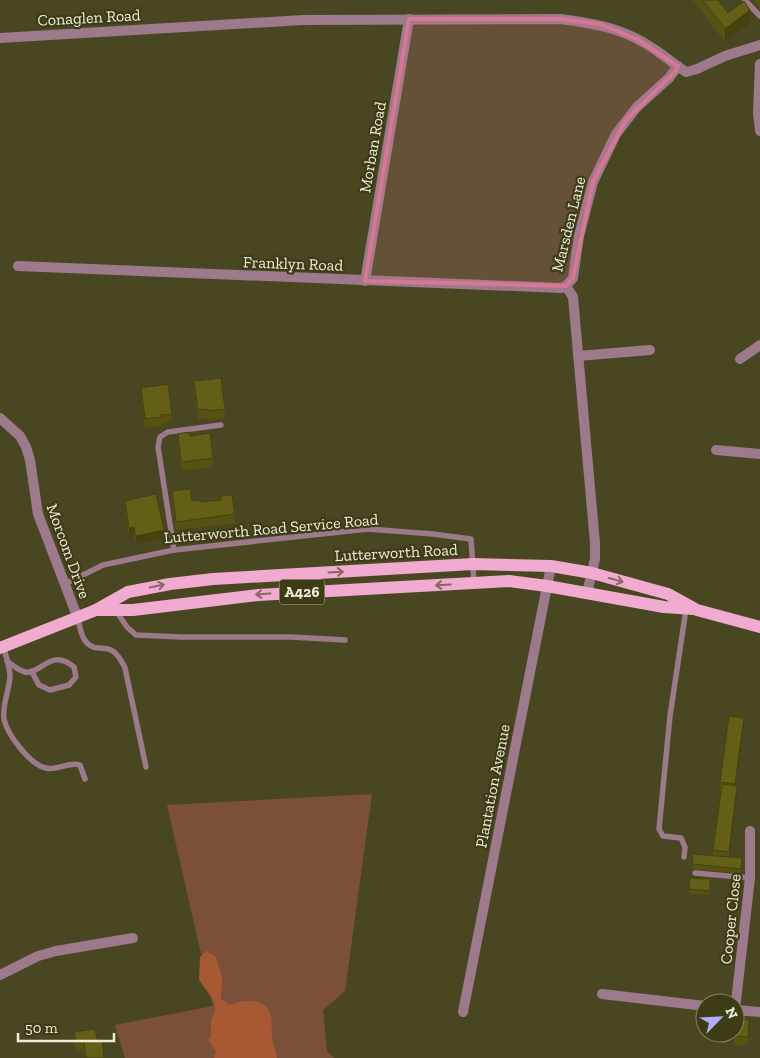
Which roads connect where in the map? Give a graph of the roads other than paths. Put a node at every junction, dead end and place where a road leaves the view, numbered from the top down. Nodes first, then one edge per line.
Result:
1 (745, 0) edge
2 (760, 16) edge
3 (409, 19) junction
4 (0, 38) edge
5 (760, 44) edge
6 (760, 64) edge
7 (678, 66) junction
8 (760, 131) edge
9 (18, 266) dead end
10 (365, 281) junction
11 (566, 286) junction
12 (760, 345) edge
13 (650, 350) dead end
14 (578, 356) junction
15 (740, 359) dead end
16 (0, 418) edge
17 (221, 425) dead end
18 (716, 450) dead end
19 (760, 454) edge
20 (174, 550) junction
21 (473, 564) junction
22 (551, 566) junction
23 (592, 573) junction
24 (474, 583) junction
25 (65, 584) junction
26 (547, 586) junction
27 (644, 587) junction
28 (128, 592) junction
29 (587, 593) junction
30 (640, 603) junction
31 (96, 610) junction
32 (133, 610) junction
33 (692, 610) junction
34 (116, 611) junction
35 (77, 616) junction
36 (760, 627) edge
37 (345, 640) dead end
38 (1, 647) edge
39 (7, 661) junction
40 (32, 672) junction
41 (146, 767) dead end
42 (85, 779) dead end
43 (750, 831) dead end
44 (684, 857) dead end
45 (755, 863) edge
46 (695, 873) dead end
47 (750, 878) junction
48 (133, 938) dead end
49 (0, 975) edge
50 (737, 993) edge
51 (602, 994) dead end
52 (695, 1005) edge
53 (745, 1011) edge
54 (463, 1012) dead end
55 (760, 1012) edge

1 - 2 lane
3 - 4 street, Conaglen Road
3 - 7 street, Conaglen Road
3 - 10 street, Morban Road
5 - 7 street
6 - 8 street
7 - 11 street, Marsden Lane
9 - 10 street, Franklyn Road
10 - 11 street, Franklyn Road
11 - 14 street, Marsden Lane
12 - 15 street
13 - 14 street
14 - 23 street, Marsden Lane
16 - 25 street, Morcom Drive
17 - 20 lane
18 - 19 street
20 - 21 lane, Lutterworth Road Service Road
20 - 25 lane, Lutterworth Road Service Road
21 - 22 main road, Lutterworth Road / A426
21 - 24 lane, Lutterworth Road Service Road
28 -> 21 main road, Lutterworth Road / A426
22 - 23 main road, Lutterworth Road / A426
22 - 26 street, Plantation Avenue
23 -> 27 main road, Lutterworth Road / A426
23 - 29 street, Marsden Lane
24 - 26 main road, Lutterworth Road / A426
24 -> 32 main road, Lutterworth Road / A426
25 - 35 street, Morcom Drive
26 - 29 main road, Lutterworth Road / A426
26 - 54 street, Plantation Avenue
27 - 30 main road
27 - 33 main road, Lutterworth Road / A426
28 - 31 main road, Lutterworth Road / A426
28 - 32 main road
29 - 30 main road, Lutterworth Road / A426
30 - 33 main road, Lutterworth Road / A426
31 - 34 main road, Lutterworth Road / A426
31 - 35 main road, Lutterworth Road / A426
32 - 34 main road, Lutterworth Road / A426
33 - 36 main road, Lutterworth Road / A426
33 - 44 lane
34 - 37 lane
35 - 38 main road, Lutterworth Road / A426
35 - 41 lane
38 - 39 lane
39 - 40 lane
39 - 42 lane
40 - 40 lane
43 - 45 street, Cooper Close
45 - 47 street, Cooper Close
46 - 47 lane
47 - 50 street, Cooper Close
48 - 49 street
51 - 52 street
53 - 55 street

